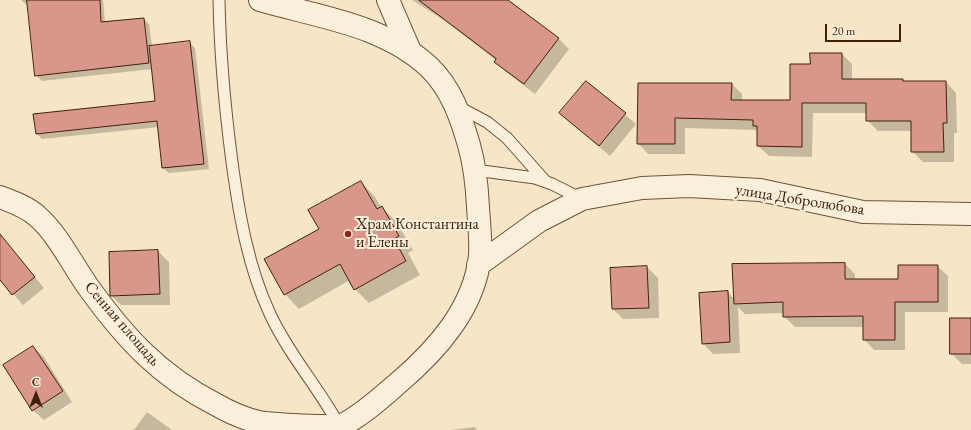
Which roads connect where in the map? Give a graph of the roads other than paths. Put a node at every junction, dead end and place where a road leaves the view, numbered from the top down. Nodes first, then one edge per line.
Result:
1 (219, 0) edge
2 (260, 0) edge
3 (388, 0) edge
4 (410, 51) junction
5 (455, 105) junction
6 (476, 170) junction
7 (546, 182) junction
8 (582, 199) junction
9 (9, 201) edge
10 (971, 214) edge
11 (478, 265) junction
12 (340, 428) edge

1 - 12 lane
2 - 4 street
3 - 4 street
4 - 5 street
5 - 6 street
5 - 7 lane
6 - 7 lane
6 - 11 street
7 - 8 lane
8 - 10 street, улица Добролюбова
8 - 11 street
9 - 12 street, Сенная площадь
11 - 12 street

